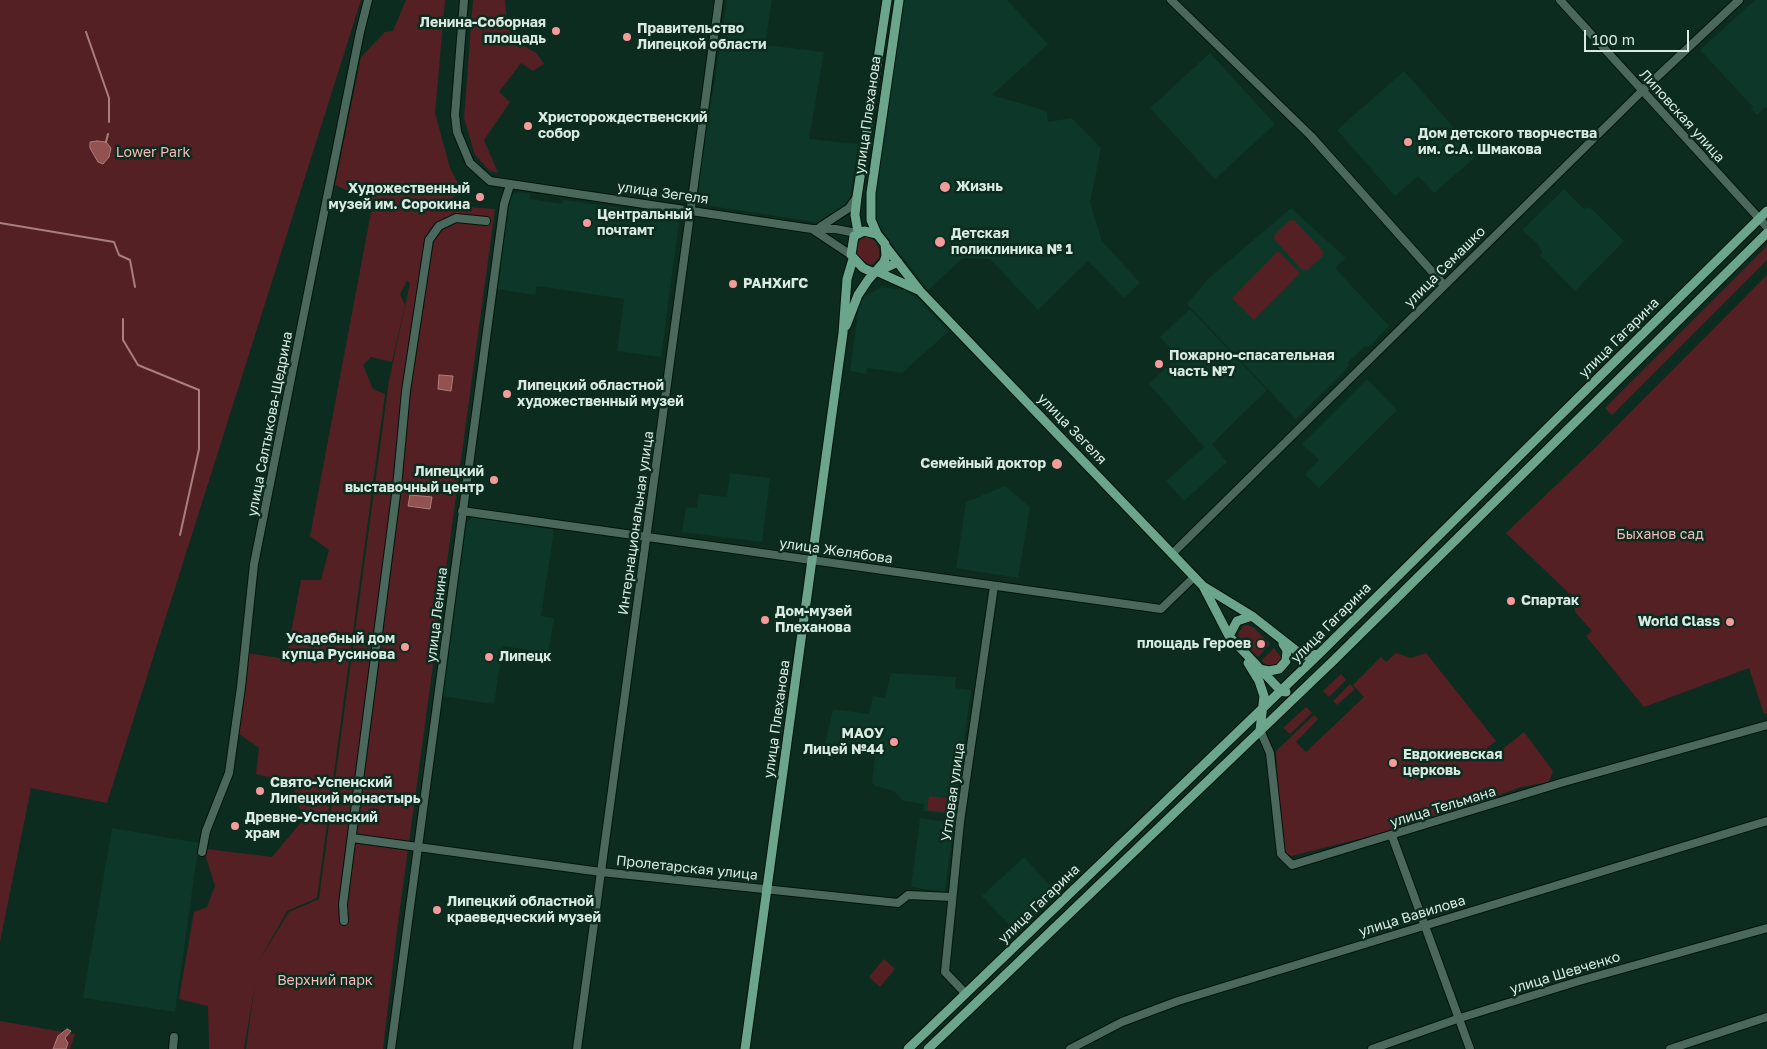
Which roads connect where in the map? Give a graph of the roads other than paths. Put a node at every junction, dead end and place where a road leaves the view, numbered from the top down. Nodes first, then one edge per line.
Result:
1 (368, 0) edge
2 (464, 0) edge
3 (719, 0) edge
4 (888, 0) edge
5 (899, 0) edge
6 (1171, 0) edge
7 (1560, 0) edge
8 (1739, 0) edge
9 (1642, 91) junction
10 (510, 185) junction
11 (857, 197) junction
12 (690, 210) junction
13 (1767, 211) edge
14 (1759, 218) junction
15 (486, 221) dead end
16 (1767, 227) edge
17 (815, 228) junction
18 (857, 233) junction
19 (1767, 233) edge
20 (877, 234) junction
21 (886, 247) junction
22 (852, 257) junction
23 (898, 262) junction
24 (876, 271) junction
25 (1444, 285) junction
26 (920, 292) junction
27 (843, 333) junction
28 (1619, 357) junction
29 (1630, 368) junction
30 (462, 511) junction
31 (646, 537) junction
32 (1172, 554) junction
33 (812, 560) junction
34 (1194, 577) junction
35 (994, 586) junction
36 (1203, 586) junction
37 (1252, 616) junction
38 (1229, 636) junction
39 (1282, 642) junction
40 (1240, 650) junction
41 (1319, 654) junction
42 (1258, 668) junction
43 (1303, 689) junction
44 (1281, 692) junction
45 (1264, 708) junction
46 (1767, 725) edge
47 (1260, 730) junction
48 (1767, 821) edge
49 (1392, 836) junction
50 (352, 838) junction
51 (418, 847) junction
52 (202, 852) dead end
53 (601, 872) junction
54 (768, 889) junction
55 (951, 897) junction
56 (344, 921) dead end
57 (1425, 925) junction
58 (1767, 928) edge
59 (966, 994) junction
60 (1767, 1017) edge
61 (1460, 1018) junction
62 (174, 1037) dead end
63 (173, 1049) edge
64 (391, 1049) edge
65 (577, 1049) edge
66 (745, 1049) edge
67 (908, 1049) edge
68 (928, 1049) edge
69 (1070, 1049) edge
70 (1372, 1049) edge
71 (1470, 1049) edge
72 (1670, 1049) edge

1 - 52 street, улица Салтыкова-Щедрина
2 - 10 street, улица Зегеля
3 - 12 street, Интернациональная улица
4 - 11 main road, улица Плеханова
5 - 20 main road, улица Плеханова
6 - 25 street
7 - 9 street, Липовская улица
8 - 9 street, улица Семашко
9 - 14 street, Липовская улица
9 - 25 street, улица Семашко
10 - 12 street, улица Зегеля
10 - 30 street, улица Ленина
11 - 17 street
11 - 18 main road, улица Плеханова
12 - 17 street, улица Зегеля
12 - 31 street, Интернациональная улица
13 - 14 main road, улица Гагарина
14 - 16 street, Липовская улица
14 - 28 main road, улица Гагарина
15 - 50 street
17 - 18 street, улица Зегеля
17 - 22 street, улица Зегеля
18 - 20 main road
18 - 22 main road
19 - 29 main road, улица Гагарина
20 - 21 main road
21 - 23 main road, улица Зегеля
21 - 24 main road
22 - 24 main road
22 - 27 main road, улица Плеханова
23 - 24 main road
23 - 26 main road, улица Зегеля
24 - 26 main road, улица Зегеля
24 - 27 main road, улица Плеханова
25 - 32 street, улица Семашко
26 - 32 main road, улица Зегеля
27 - 33 main road, улица Плеханова
28 - 29 main road
28 - 41 main road, улица Гагарина
29 - 43 main road, улица Гагарина
30 - 31 street, улица Желябова
30 - 51 street, улица Ленина
31 - 33 street, улица Желябова
31 - 53 street, Интернациональная улица
32 - 34 main road, улица Зегеля
33 - 35 street, улица Желябова
33 - 54 main road, улица Плеханова
34 - 35 street, улица Желябова
34 - 36 main road, улица Зегеля
35 - 55 street, Угловая улица
36 - 37 main road
36 - 38 main road
37 - 38 main road
37 - 39 main road
38 - 40 main road
39 - 41 main road
39 - 42 main road
40 - 42 main road
40 - 45 main road
41 - 44 main road, улица Гагарина
42 - 44 main road
43 - 44 main road
43 - 47 main road, улица Гагарина
44 - 45 main road, улица Гагарина
45 - 47 main road
45 - 59 main road, улица Гагарина
46 - 49 street, улица Тельмана
47 - 49 street, улица Тельмана
47 - 68 main road, улица Гагарина
48 - 57 street, улица Вавилова
49 - 57 street
50 - 51 street, Пролетарская улица
50 - 56 street
51 - 53 street, Пролетарская улица
51 - 64 street, улица Ленина
53 - 54 street, Пролетарская улица
53 - 65 street, Интернациональная улица
54 - 55 street, Пролетарская улица
54 - 66 main road, улица Плеханова
55 - 59 street, Угловая улица
57 - 61 street
57 - 69 street, улица Вавилова
58 - 61 street, улица Шевченко
59 - 67 main road, улица Гагарина
60 - 72 street
61 - 70 street, улица Шевченко
61 - 71 street
62 - 63 street

